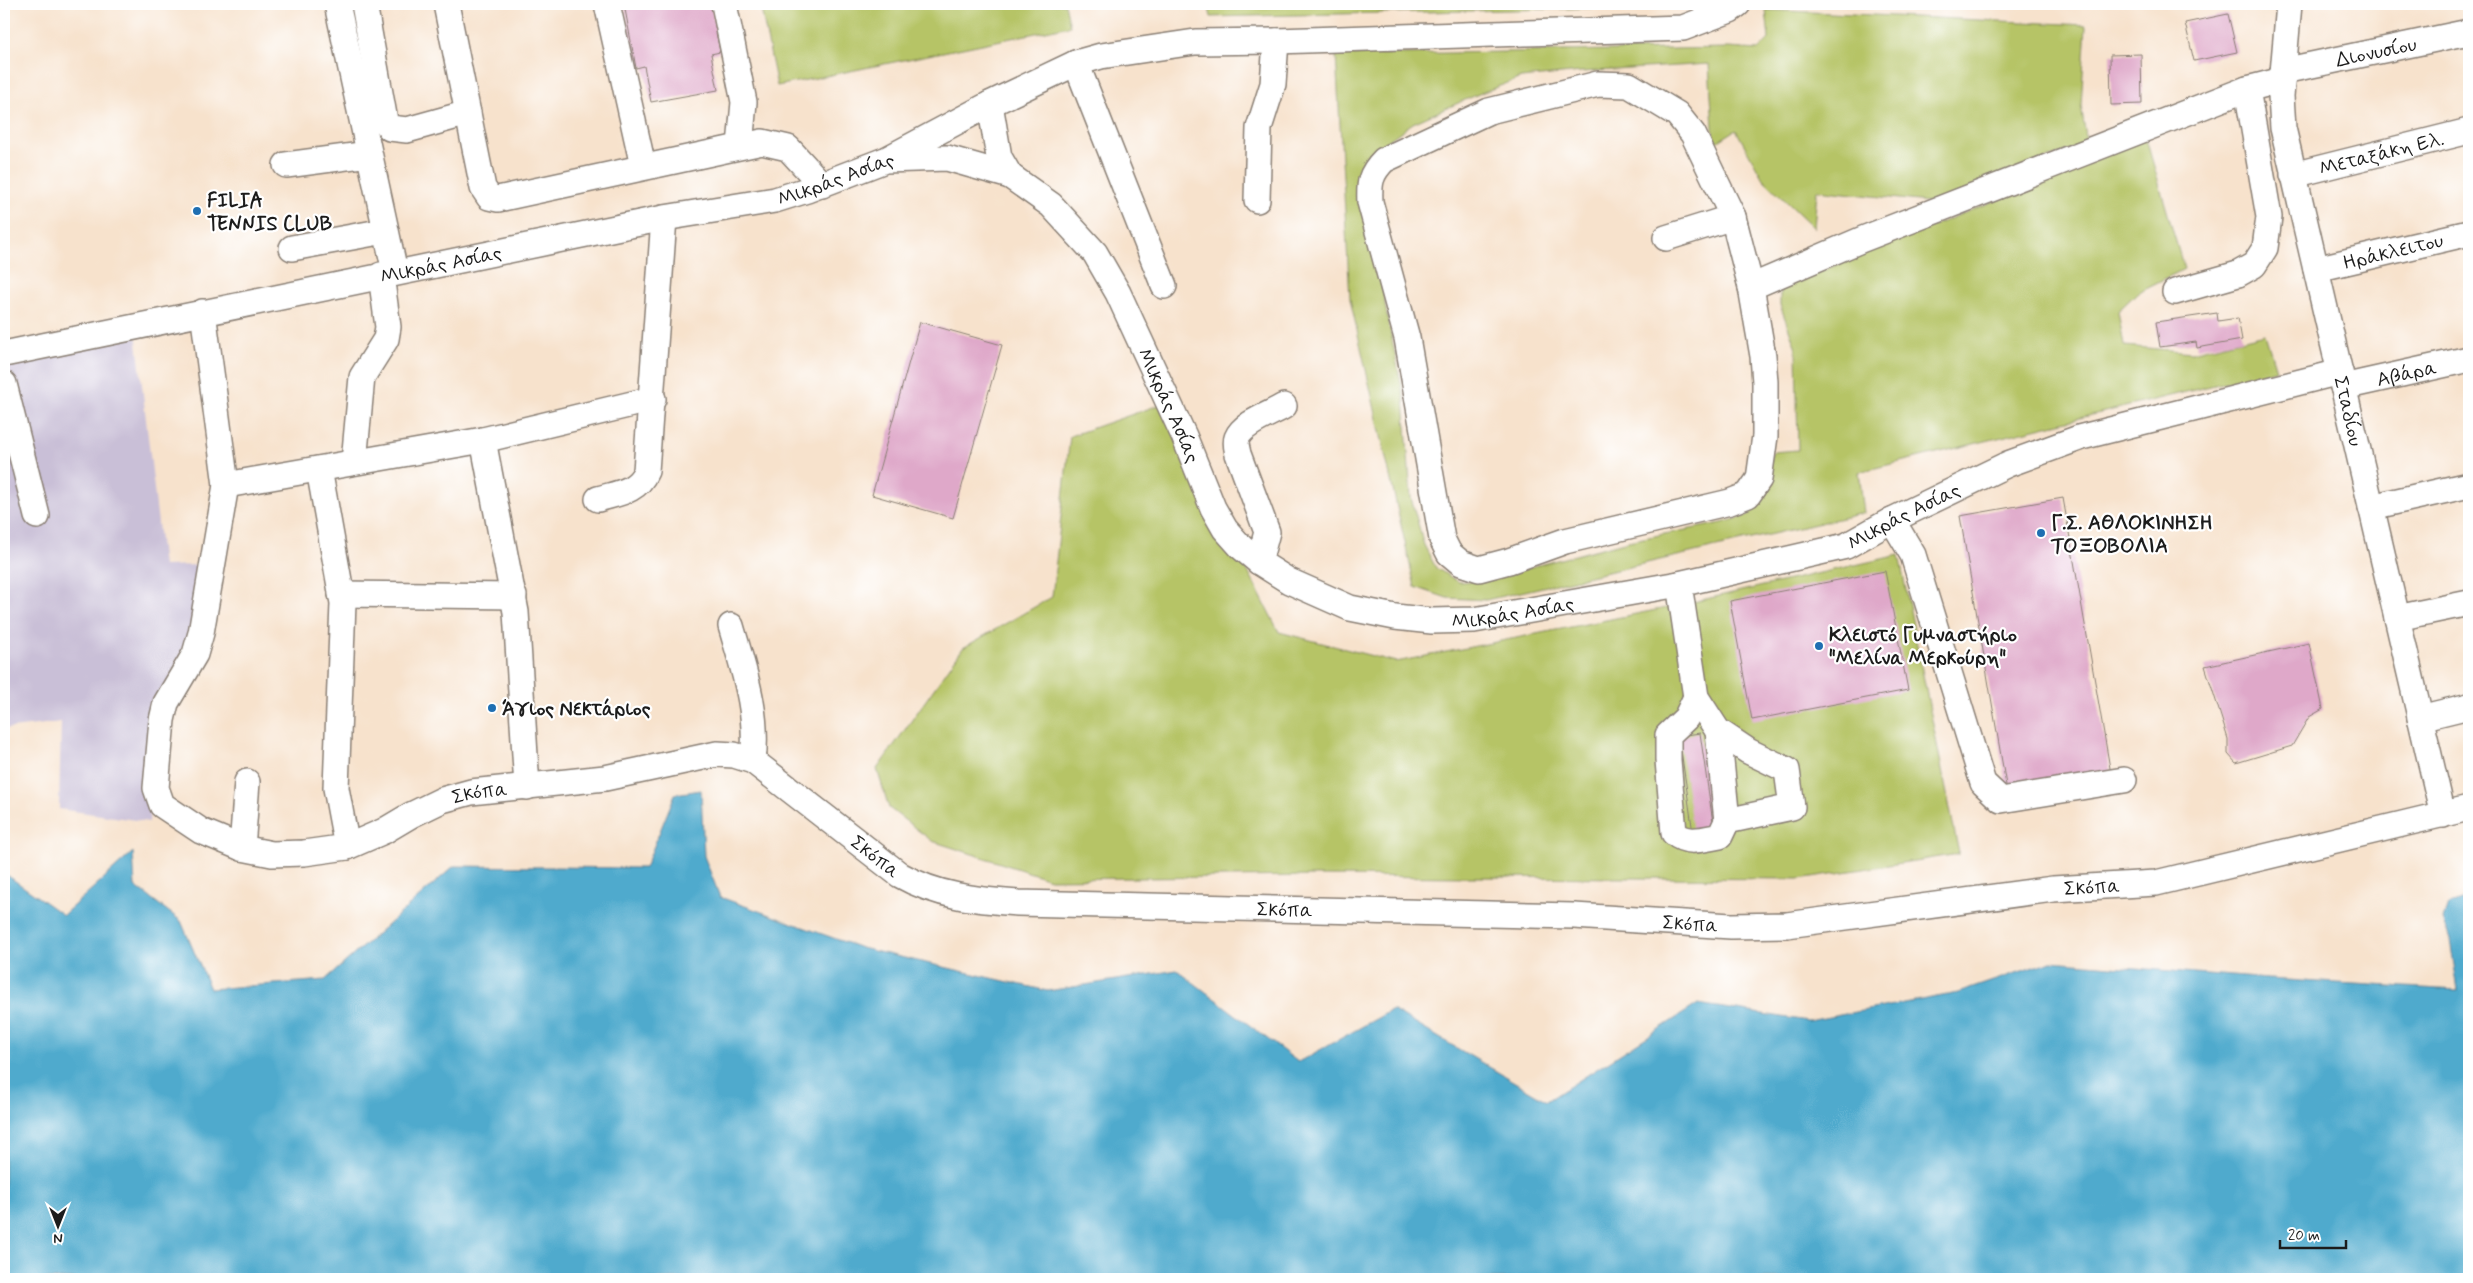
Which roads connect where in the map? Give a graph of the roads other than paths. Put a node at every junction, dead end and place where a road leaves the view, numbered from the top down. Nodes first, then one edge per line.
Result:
1 (337, 4) edge
2 (364, 4) edge
3 (446, 4) edge
4 (607, 4) edge
5 (724, 4) edge
6 (1738, 4) edge
7 (2289, 4) edge
8 (2469, 32) edge
9 (1276, 41) junction
10 (1076, 63) junction
11 (2282, 75) junction
12 (2247, 89) junction
13 (990, 104) junction
14 (468, 113) junction
15 (2469, 131) edge
16 (740, 146) junction
17 (369, 154) junction
18 (885, 160) junction
19 (286, 165) dead end
20 (643, 166) junction
21 (2293, 175) junction
22 (1010, 176) junction
23 (822, 185) junction
24 (1256, 200) dead end
25 (1733, 217) junction
26 (664, 218) junction
27 (385, 231) junction
28 (2469, 233) edge
29 (1666, 238) dead end
30 (292, 248) dead end
31 (2316, 269) junction
32 (388, 274) junction
33 (1164, 286) dead end
34 (1751, 287) junction
35 (2175, 292) dead end
36 (204, 312) junction
37 (4, 354) edge
38 (2469, 359) edge
39 (2342, 380) junction
40 (4, 384) edge
41 (653, 399) junction
42 (1284, 406) dead end
43 (483, 440) junction
44 (354, 462) junction
45 (319, 469) junction
46 (226, 485) junction
47 (2469, 485) edge
48 (598, 499) dead end
49 (2371, 507) junction
50 (37, 516) dead end
51 (1892, 520) junction
52 (1259, 562) junction
53 (1679, 584) junction
54 (341, 594) junction
55 (514, 596) junction
56 (2469, 603) edge
57 (2397, 618) junction
58 (731, 626) dead end
59 (1696, 697) junction
60 (2469, 706) edge
61 (2420, 718) junction
62 (1718, 731) junction
63 (753, 761) junction
64 (2124, 780) dead end
65 (247, 782) dead end
66 (527, 787) junction
67 (2469, 808) edge
68 (2443, 815) junction
69 (1726, 821) junction
70 (347, 847) junction
71 (242, 848) junction

1 - 17 street
2 - 14 street
3 - 14 street
4 - 20 street
5 - 16 street
6 - 9 street
7 - 11 street, Σταδίου
8 - 11 street, Διονυσίου
9 - 10 street
9 - 24 street
10 - 13 street
10 - 33 street
11 - 12 street, Διονυσίου
11 - 21 street, Σταδίου
12 - 34 street, Διονυσίου
12 - 35 street
13 - 18 street
13 - 22 street
14 - 20 street
15 - 21 street, Μεταξάκη Ελ.
16 - 20 street
16 - 23 street
17 - 19 street
17 - 27 street
18 - 22 street, Μικράς Ασίας
18 - 23 street, Μικράς Ασίας
21 - 31 street, Σταδίου
22 - 52 street, Μικράς Ασίας
23 - 26 street, Μικράς Ασίας
25 - 29 street
25 - 34 street
25 - 34 street
26 - 32 street, Μικράς Ασίας
26 - 41 street
27 - 30 street
27 - 32 street
28 - 31 street, Ηράκλειτου
31 - 39 street, Σταδίου
32 - 36 street, Μικράς Ασίας
32 - 44 street
36 - 37 street, Μικράς Ασίας
36 - 46 street
38 - 39 street, Αβάρα
39 - 49 street, Σταδίου
39 - 51 street, Μικράς Ασίας
40 - 50 street
41 - 43 street
41 - 48 street
42 - 52 street
43 - 44 street
43 - 55 street
44 - 45 street
45 - 46 street
45 - 54 street
46 - 71 street, Σκόπα
47 - 49 street
49 - 57 street, Σταδίου
51 - 53 street, Μικράς Ασίας
51 - 64 street
52 - 53 street, Μικράς Ασίας
53 - 59 street
54 - 55 street
54 - 70 street
55 - 66 street
56 - 57 street
57 - 61 street, Σταδίου
58 - 63 street
59 - 62 street
59 - 69 street
60 - 61 street
61 - 68 street, Σταδίου
62 - 69 street
62 - 69 street
63 - 66 street, Σκόπα
63 - 68 street, Σκόπα
65 - 71 street
66 - 70 street, Σκόπα
67 - 68 street, Σκόπα
70 - 71 street, Σκόπα

